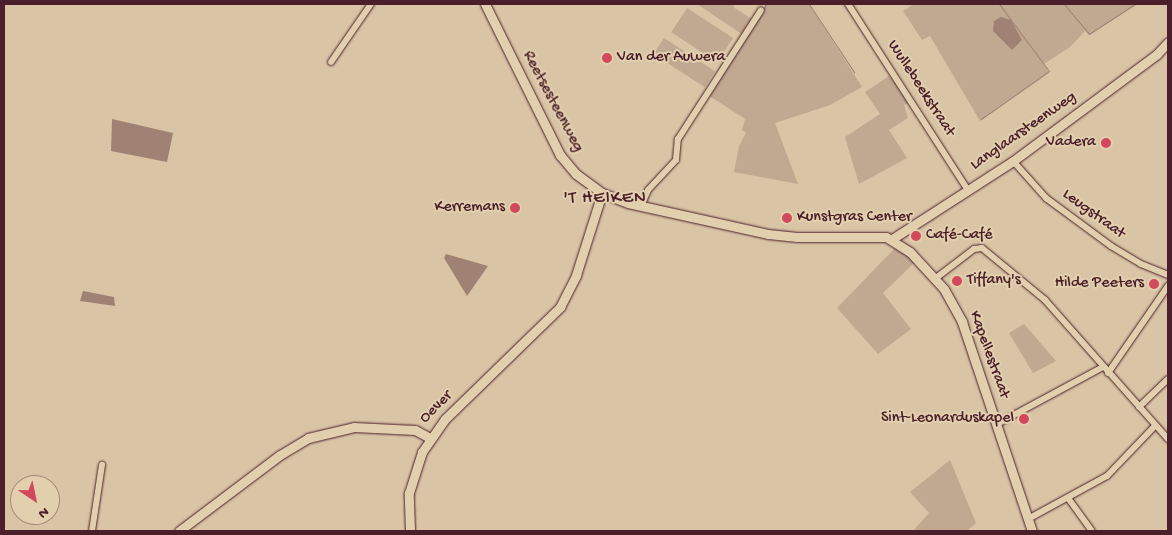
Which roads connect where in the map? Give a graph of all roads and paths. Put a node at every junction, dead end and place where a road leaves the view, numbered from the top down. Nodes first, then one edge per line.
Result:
1 (371, 4) edge
2 (485, 4) edge
3 (848, 4) edge
4 (761, 10) dead end
5 (1168, 42) edge
6 (332, 62) dead end
7 (1013, 161) junction
8 (968, 190) junction
9 (602, 193) junction
10 (640, 206) junction
11 (892, 239) junction
12 (1168, 275) edge
13 (936, 278) junction
14 (1168, 286) edge
15 (1103, 367) junction
16 (1108, 373) junction
17 (1168, 379) edge
18 (1139, 407) junction
19 (997, 424) junction
20 (1156, 426) junction
21 (430, 438) junction
22 (1168, 439) edge
23 (102, 465) dead end
24 (1068, 498) junction
25 (1028, 519) junction
26 (92, 531) edge
27 (179, 531) edge
28 (410, 531) edge
29 (1032, 531) edge
30 (1092, 531) edge

1 - 6 street
2 - 9 street, Reetsesteenweg
3 - 8 street, Wullebeekstraat
4 - 10 street
5 - 7 street, Langlaarsteenweg
7 - 8 street, Langlaarsteenweg
7 - 12 street, Leugstraat
8 - 11 street, Langlaarsteenweg
9 - 10 street, Reetsesteenweg
9 - 21 street, Oever
10 - 11 street, Reetsesteenweg
11 - 13 street, Kapellestraat
13 - 15 street
13 - 19 street, Kapellestraat
14 - 16 street
15 - 16 street
15 - 19 street
16 - 18 street
17 - 18 street
18 - 20 street
19 - 25 street, Kapellestraat
20 - 22 street
20 - 24 street
21 - 27 street, Oever
21 - 28 street
23 - 26 street
24 - 25 street
24 - 30 street
25 - 29 street, Kapellestraat

